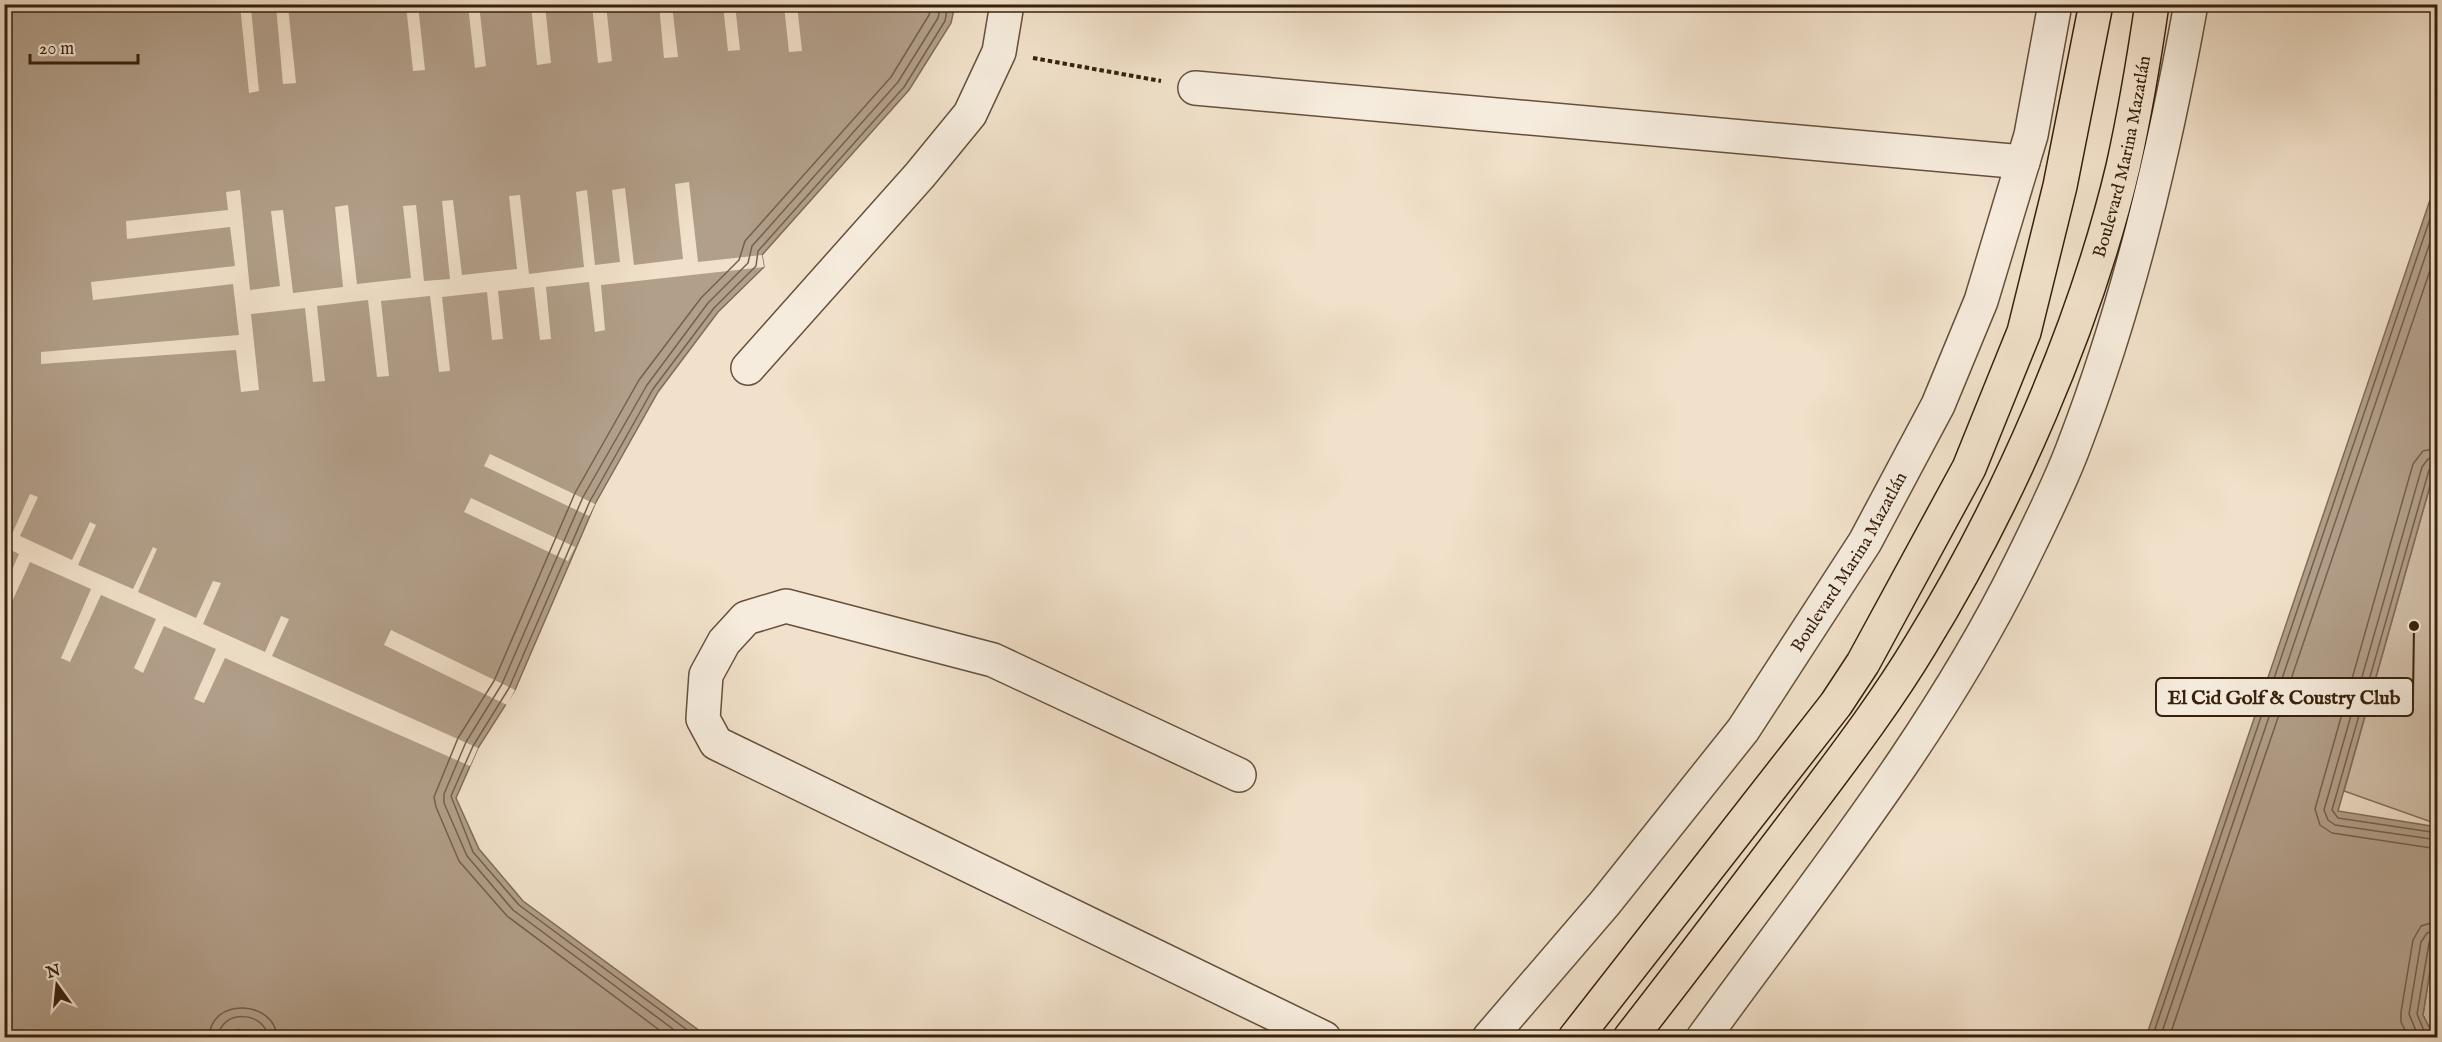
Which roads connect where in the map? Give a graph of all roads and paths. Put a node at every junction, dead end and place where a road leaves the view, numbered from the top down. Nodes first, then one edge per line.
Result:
1 (1007, 4) edge
2 (2055, 4) edge
3 (2096, 4) edge
4 (2152, 4) edge
5 (2191, 4) edge
6 (999, 52) junction
7 (1195, 88) joint
8 (2023, 162) junction
9 (748, 368) dead end
10 (1239, 775) dead end
11 (1323, 1038) edge
12 (1489, 1038) edge
13 (1575, 1038) edge
14 (1630, 1038) edge
15 (1703, 1038) edge

1 - 6 street
2 - 8 street, Boulevard Marina Mazatlán
3 - 13 main road
4 - 14 main road, Boulevard Marina Mazatlán
5 - 15 street, Boulevard Marina Mazatlán
6 - 7 path
6 - 9 street
7 - 8 street
8 - 12 street, Boulevard Marina Mazatlán
10 - 11 street

